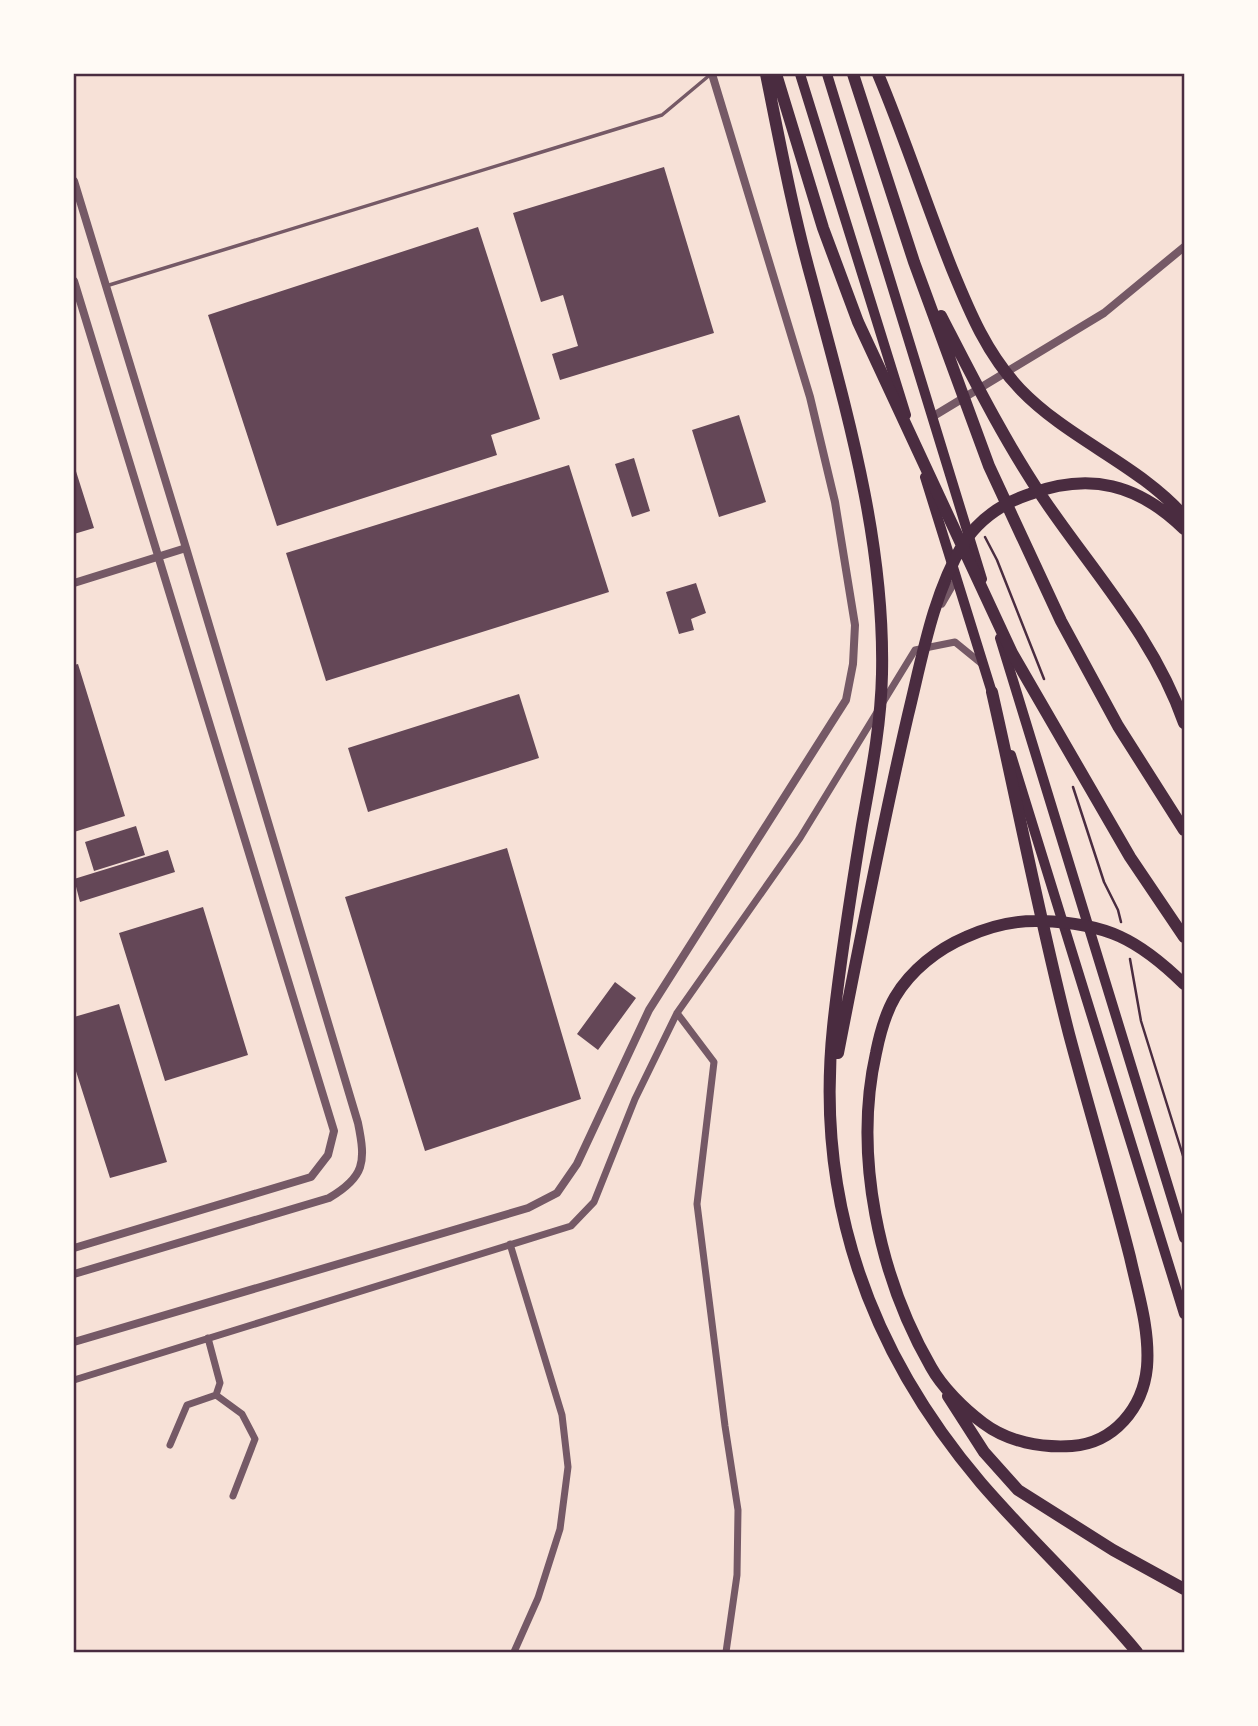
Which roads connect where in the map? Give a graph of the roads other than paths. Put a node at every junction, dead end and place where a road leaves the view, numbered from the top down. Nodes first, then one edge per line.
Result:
1 (711, 74) edge
2 (766, 74) edge
3 (776, 74) edge
4 (800, 74) edge
5 (827, 74) edge
6 (853, 74) edge
7 (878, 74) edge
8 (74, 181) edge
9 (1185, 247) edge
10 (914, 262) junction
11 (74, 281) edge
12 (106, 286) junction
13 (932, 418) junction
14 (1185, 516) edge
15 (1185, 529) edge
16 (186, 548) junction
17 (158, 557) junction
18 (957, 578) junction
19 (74, 583) edge
20 (915, 650) junction
21 (984, 665) junction
22 (992, 692) junction
23 (1185, 723) edge
24 (1185, 830) edge
25 (1185, 937) edge
26 (1185, 984) edge
27 (677, 1013) junction
28 (837, 1032) junction
29 (1185, 1238) edge
30 (510, 1244) junction
31 (74, 1248) edge
32 (74, 1274) edge
33 (1185, 1314) edge
34 (208, 1338) junction
35 (74, 1342) edge
36 (933, 1371) junction
37 (74, 1380) edge
38 (216, 1395) junction
39 (170, 1446) dead end
40 (233, 1496) dead end
41 (1185, 1589) edge
42 (514, 1653) edge
43 (726, 1653) edge
44 (1136, 1653) edge

1 - 12 lane
1 - 35 street
2 - 28 highway
3 - 25 highway
4 - 18 main road
5 - 13 main road
6 - 10 highway
7 - 14 highway
8 - 12 street
9 - 13 street
10 - 23 highway
10 - 24 highway
11 - 17 street
12 - 16 street
13 - 29 main road
15 - 28 highway
16 - 17 street
16 - 32 street
17 - 19 street
17 - 31 street
18 - 20 street
18 - 21 main road
20 - 21 street
20 - 27 street
21 - 22 main road
22 - 33 main road
22 - 36 highway
26 - 36 highway
27 - 30 street
27 - 43 street
28 - 44 highway
30 - 34 street
30 - 42 street
34 - 37 street
34 - 38 street
36 - 41 highway
38 - 39 street
38 - 40 street

